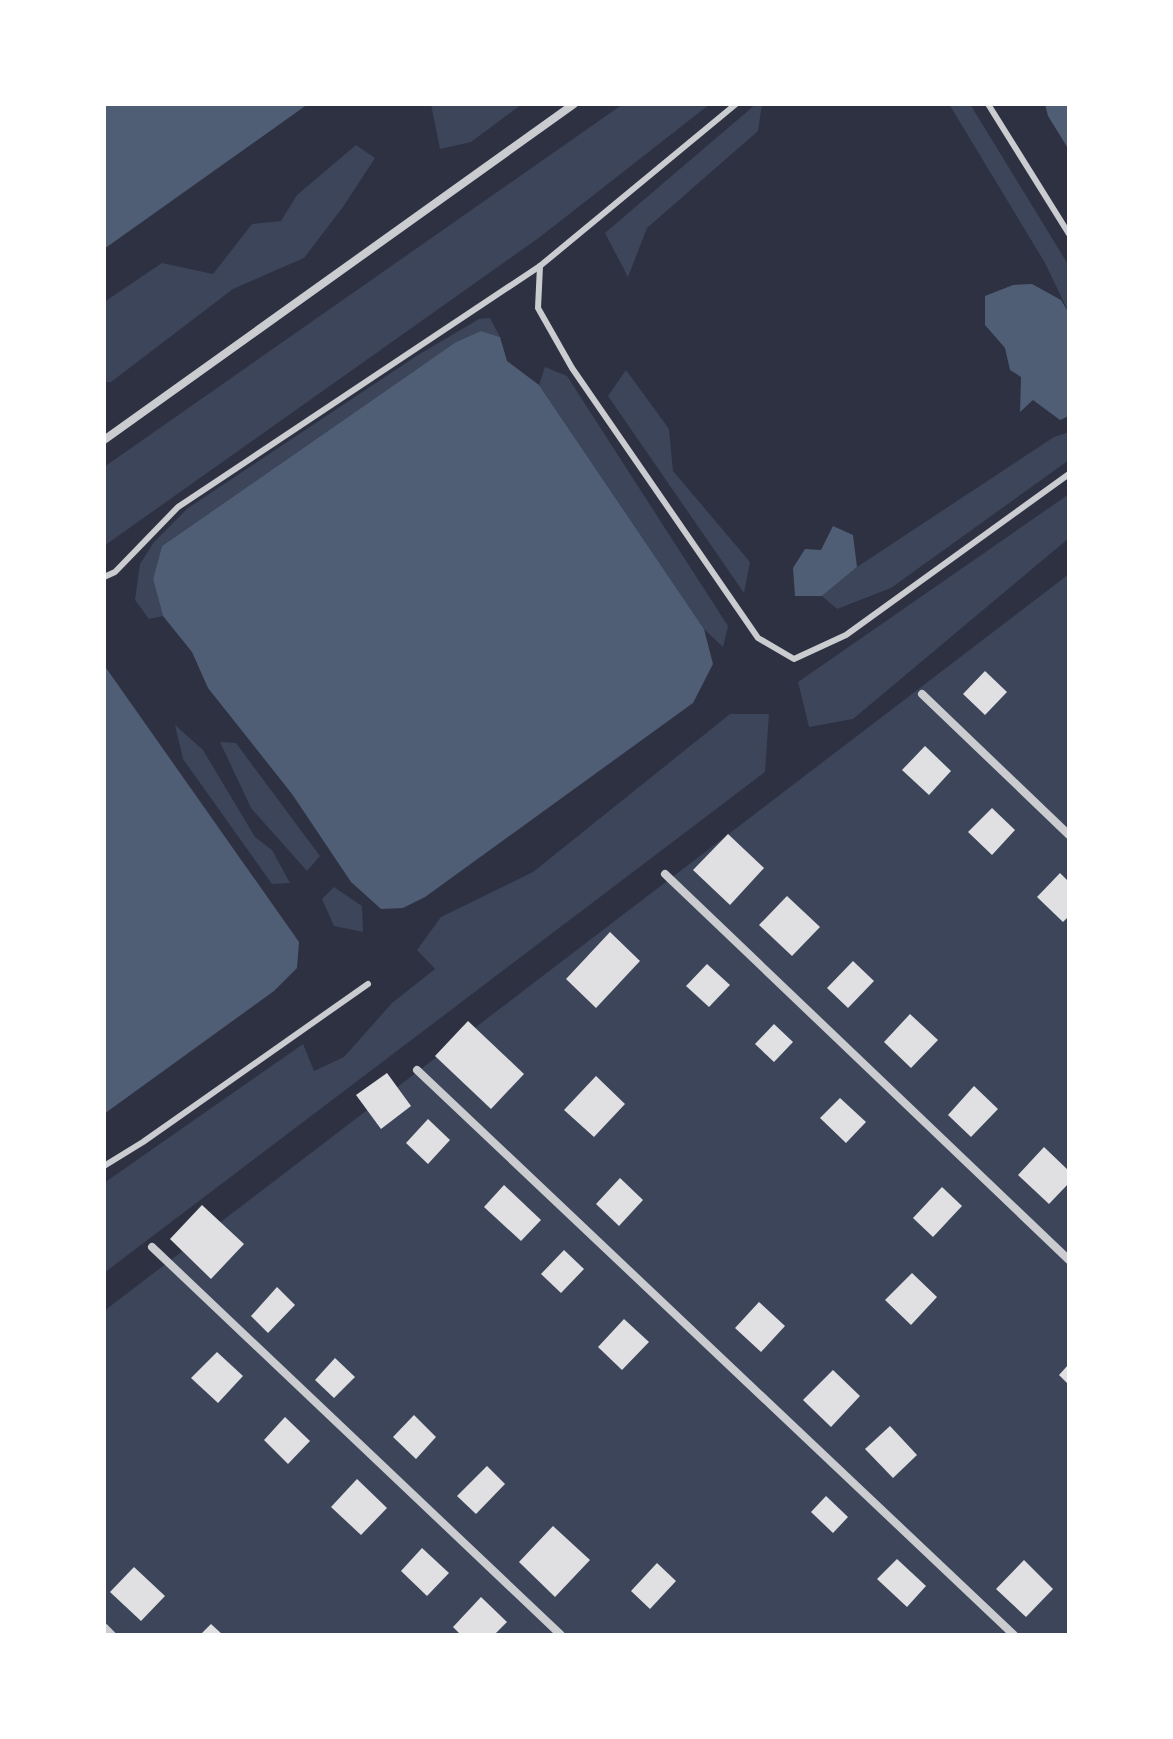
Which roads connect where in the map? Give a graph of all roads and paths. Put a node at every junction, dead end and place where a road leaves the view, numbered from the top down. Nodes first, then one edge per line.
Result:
1 (574, 104) edge
2 (736, 104) edge
3 (988, 104) edge
4 (1069, 234) edge
5 (540, 266) junction
6 (104, 440) edge
7 (1069, 474) edge
8 (104, 577) edge
9 (922, 694) dead end
10 (1069, 835) edge
11 (665, 874) dead end
12 (368, 984) dead end
13 (417, 1070) dead end
14 (104, 1166) edge
15 (152, 1247) dead end
16 (1069, 1260) edge
17 (104, 1627) edge
18 (112, 1635) edge
19 (561, 1635) edge
20 (1014, 1635) edge

1 - 6 street
2 - 5 lane
3 - 4 lane
5 - 7 lane
5 - 8 lane
9 - 10 street
11 - 16 street
12 - 14 lane
13 - 20 street
15 - 19 street
17 - 18 street

